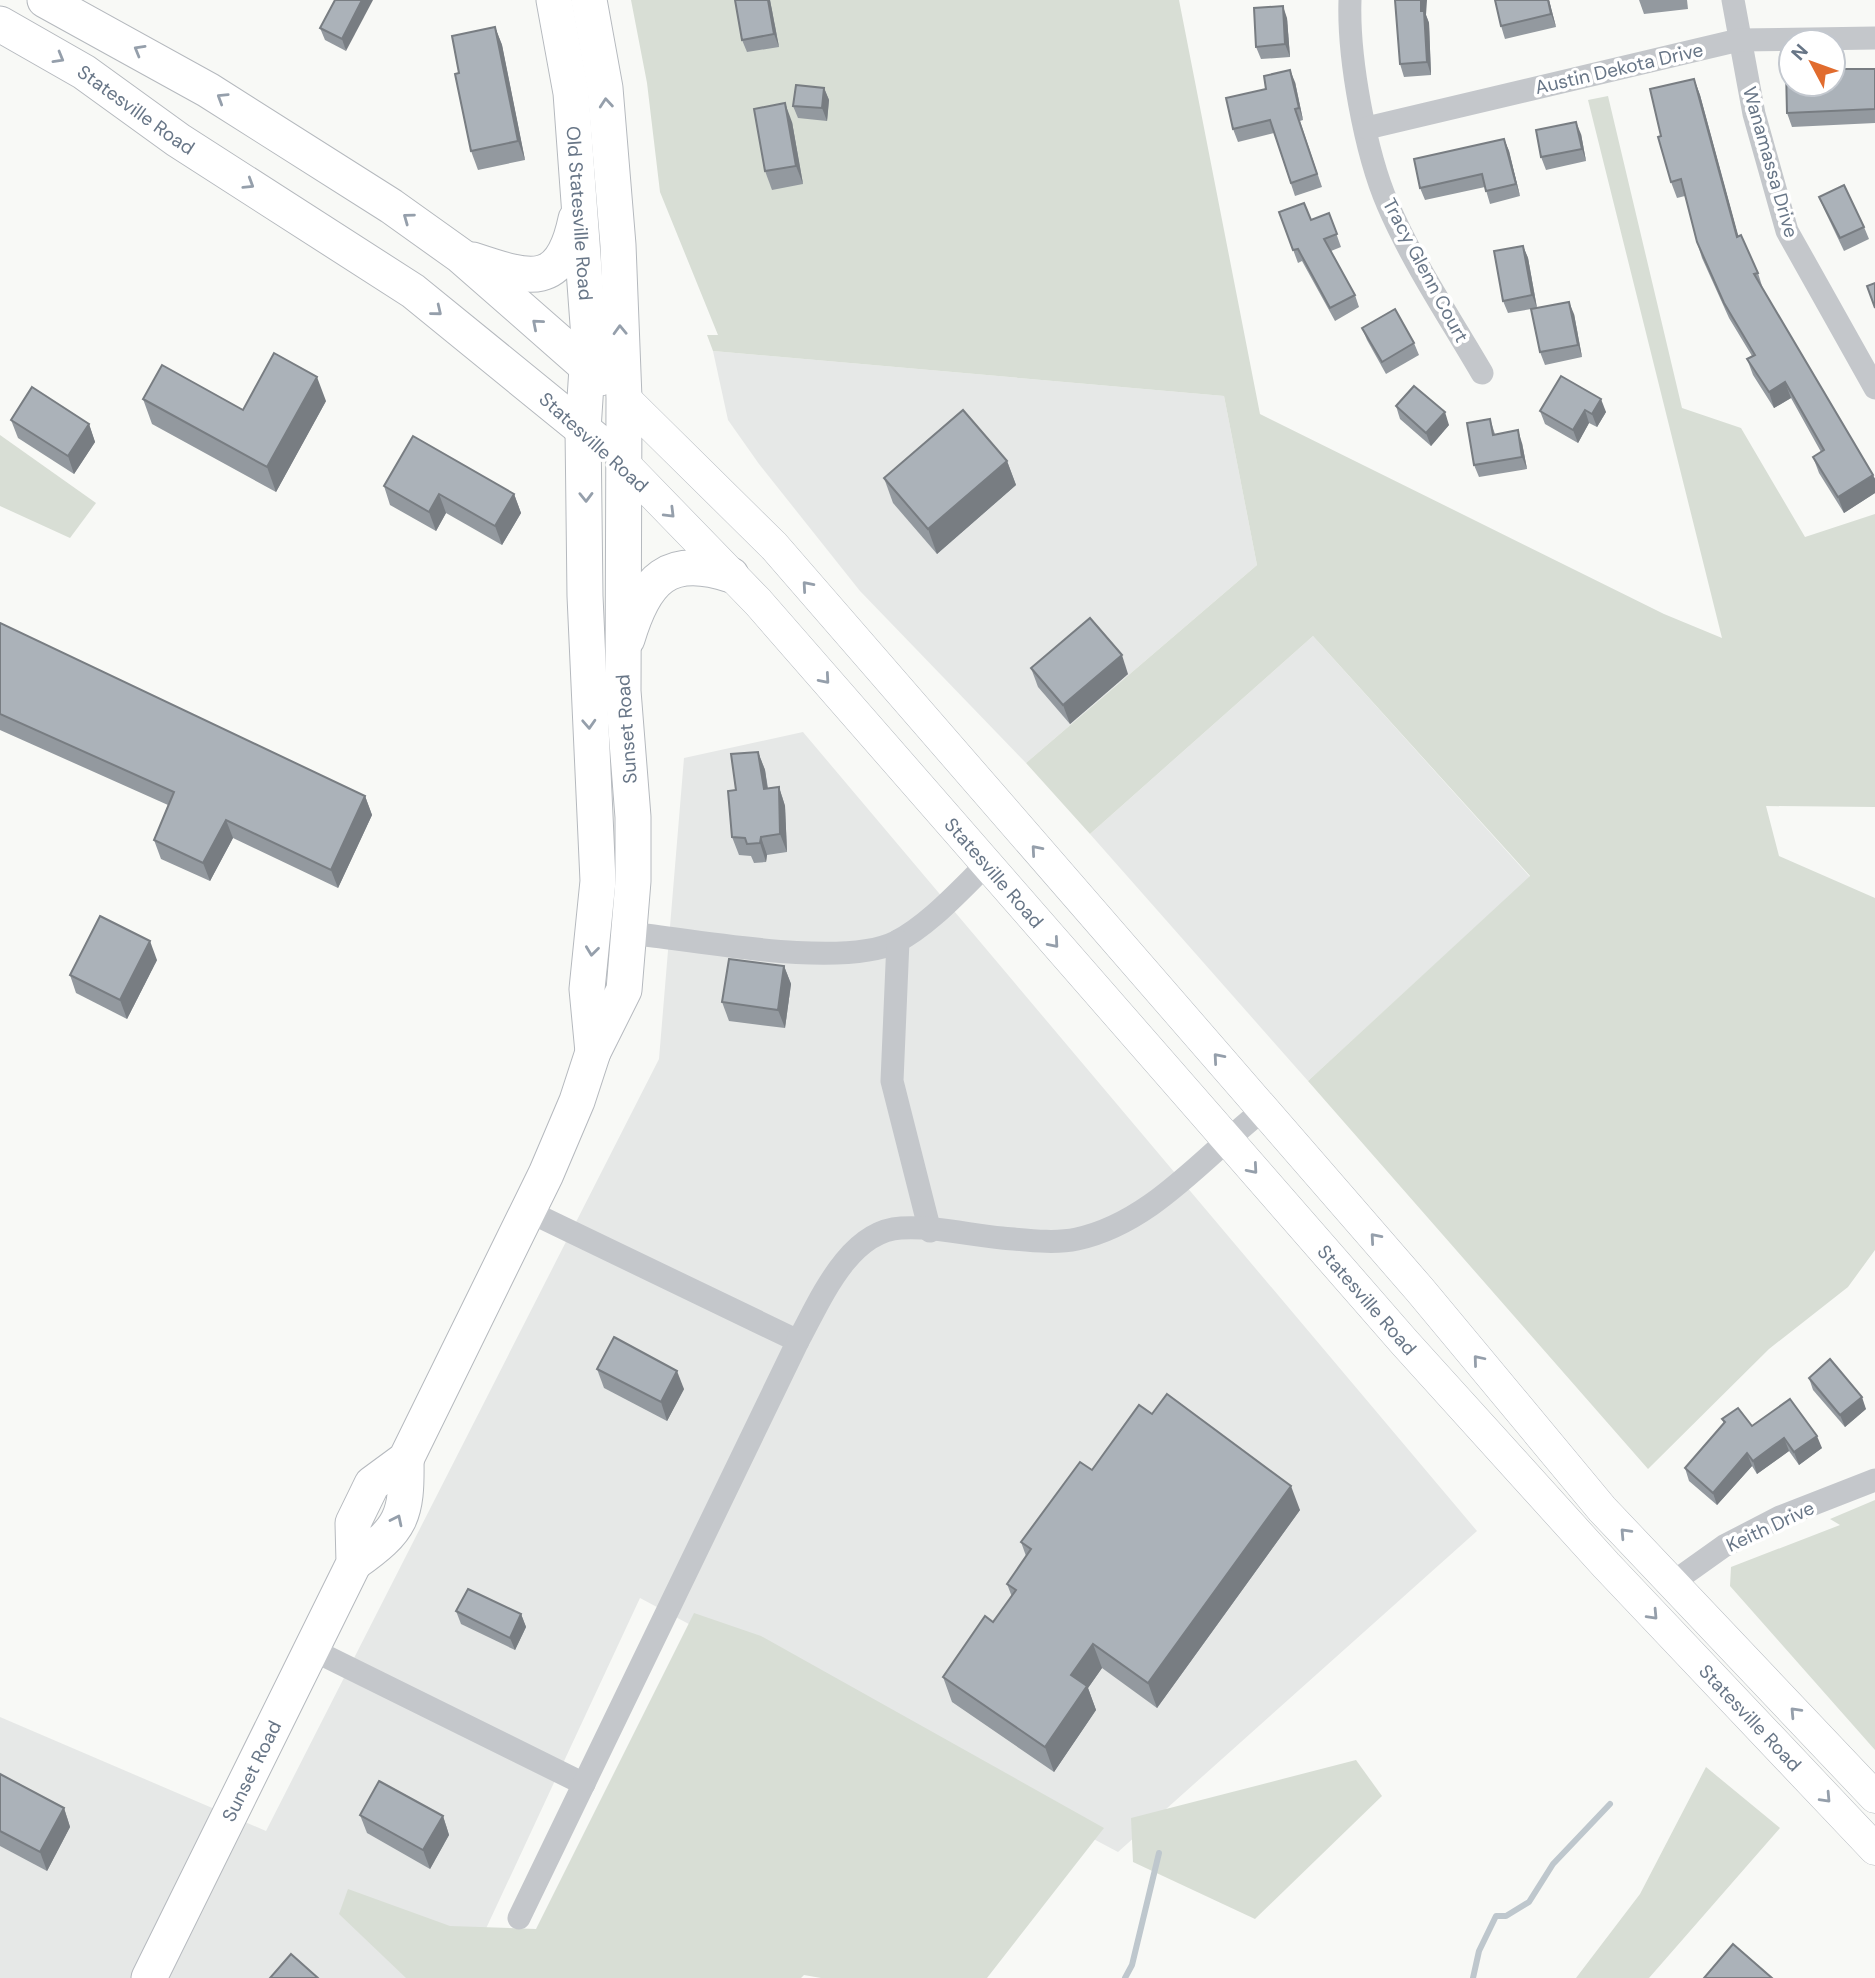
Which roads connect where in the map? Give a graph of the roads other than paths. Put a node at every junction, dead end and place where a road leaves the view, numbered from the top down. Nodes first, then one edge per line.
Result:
1 (5, 0) edge
2 (46, 0) edge
3 (554, 0) edge
4 (589, 0) edge
5 (1350, 0) edge
6 (1733, 0) edge
7 (0, 8) edge
8 (0, 24) edge
9 (1875, 38) edge
10 (1739, 40) junction
11 (1367, 128) junction
12 (579, 205) junction
13 (461, 256) junction
14 (589, 369) junction
15 (1482, 373) dead end
16 (1875, 388) edge
17 (624, 398) junction
18 (583, 429) junction
19 (623, 463) junction
20 (732, 575) junction
21 (622, 656) junction
22 (986, 865) junction
23 (630, 933) junction
24 (898, 941) junction
25 (593, 1052) junction
26 (1263, 1110) junction
27 (1226, 1139) junction
28 (528, 1211) junction
29 (930, 1231) junction
30 (798, 1341) junction
31 (1875, 1480) edge
32 (1672, 1583) junction
33 (312, 1649) junction
34 (584, 1784) junction
35 (1875, 1797) edge
36 (1875, 1849) edge
37 (519, 1918) dead end
38 (149, 1978) edge

1 - 7 main road
13 -> 2 main road, Statesville Road
3 - 12 main road, Old Statesville Road
17 -> 4 main road, Old Statesville Road
5 - 11 street, Tracy Glenn Court
6 - 10 street, Wanamassa Drive
8 -> 18 main road, Statesville Road
9 - 10 street, Austin Dekota Drive
10 - 11 street, Austin Dekota Drive
10 - 16 street, Wanamassa Drive
11 - 15 street, Tracy Glenn Court
12 - 13 main road
12 - 14 main road, Old Statesville Road
14 -> 13 main road, Statesville Road
14 - 17 main road, Statesville Road
14 - 18 main road, Old Statesville Road
17 - 19 main road, Sunset Road
26 -> 17 main road, Statesville Road
18 - 19 main road, Statesville Road
18 -> 25 main road, Sunset Road
19 -> 20 main road, Statesville Road
19 - 21 main road, Sunset Road
20 - 21 main road
20 -> 22 main road, Statesville Road
21 - 23 main road, Sunset Road
22 - 24 street
22 -> 27 main road, Statesville Road
23 - 24 street
23 - 25 main road, Sunset Road
24 - 29 street
25 - 28 main road, Sunset Road
26 - 27 street
32 -> 26 main road, Statesville Road
27 - 29 street
27 -> 36 main road, Statesville Road
28 - 30 street
28 - 33 main road, Sunset Road
29 - 30 street
30 - 34 street
31 - 32 street, Keith Drive
35 -> 32 main road, Statesville Road
33 - 34 street
33 - 38 main road, Sunset Road
34 - 37 street

